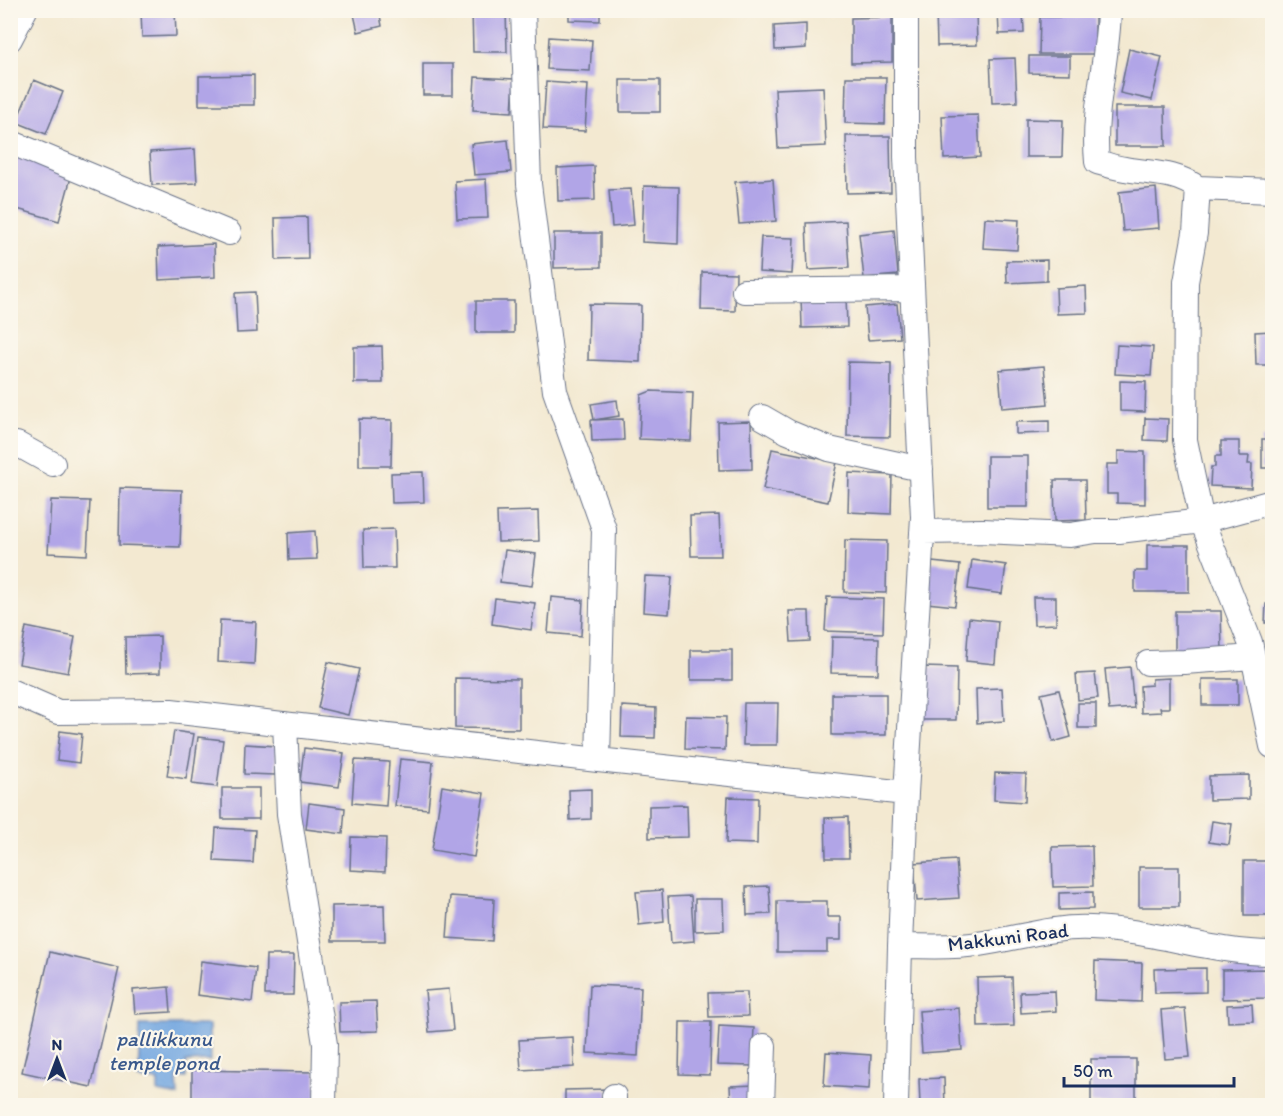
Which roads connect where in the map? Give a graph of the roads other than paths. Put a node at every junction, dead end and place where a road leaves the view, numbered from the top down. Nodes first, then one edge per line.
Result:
1 (25, 10) edge
2 (522, 10) edge
3 (906, 10) edge
4 (1109, 10) edge
5 (10, 39) edge
6 (10, 142) edge
7 (1198, 188) junction
8 (1272, 191) edge
9 (229, 233) dead end
10 (912, 289) junction
11 (744, 291) dead end
12 (762, 417) dead end
13 (10, 448) edge
14 (53, 464) dead end
15 (921, 469) junction
16 (1272, 502) edge
17 (1202, 521) junction
18 (922, 532) junction
19 (1253, 657) junction
20 (1148, 663) dead end
21 (10, 691) edge
22 (285, 724) junction
23 (1272, 739) edge
24 (598, 760) junction
25 (906, 793) junction
26 (900, 946) junction
27 (1272, 953) edge
28 (764, 1046) dead end
29 (324, 1106) edge
30 (762, 1106) edge
31 (896, 1106) edge

1 - 5 street
2 - 24 street
3 - 10 street
4 - 7 street
6 - 9 street
7 - 8 street
7 - 17 street
10 - 11 street
10 - 15 street
12 - 15 street
13 - 14 street
15 - 18 street
16 - 17 street
17 - 18 street
17 - 19 street
18 - 25 street
19 - 20 street
19 - 23 street
21 - 22 street
22 - 24 street
22 - 29 street
24 - 25 street
25 - 26 street
26 - 27 street, Makkuni Road
26 - 31 street
28 - 30 street

